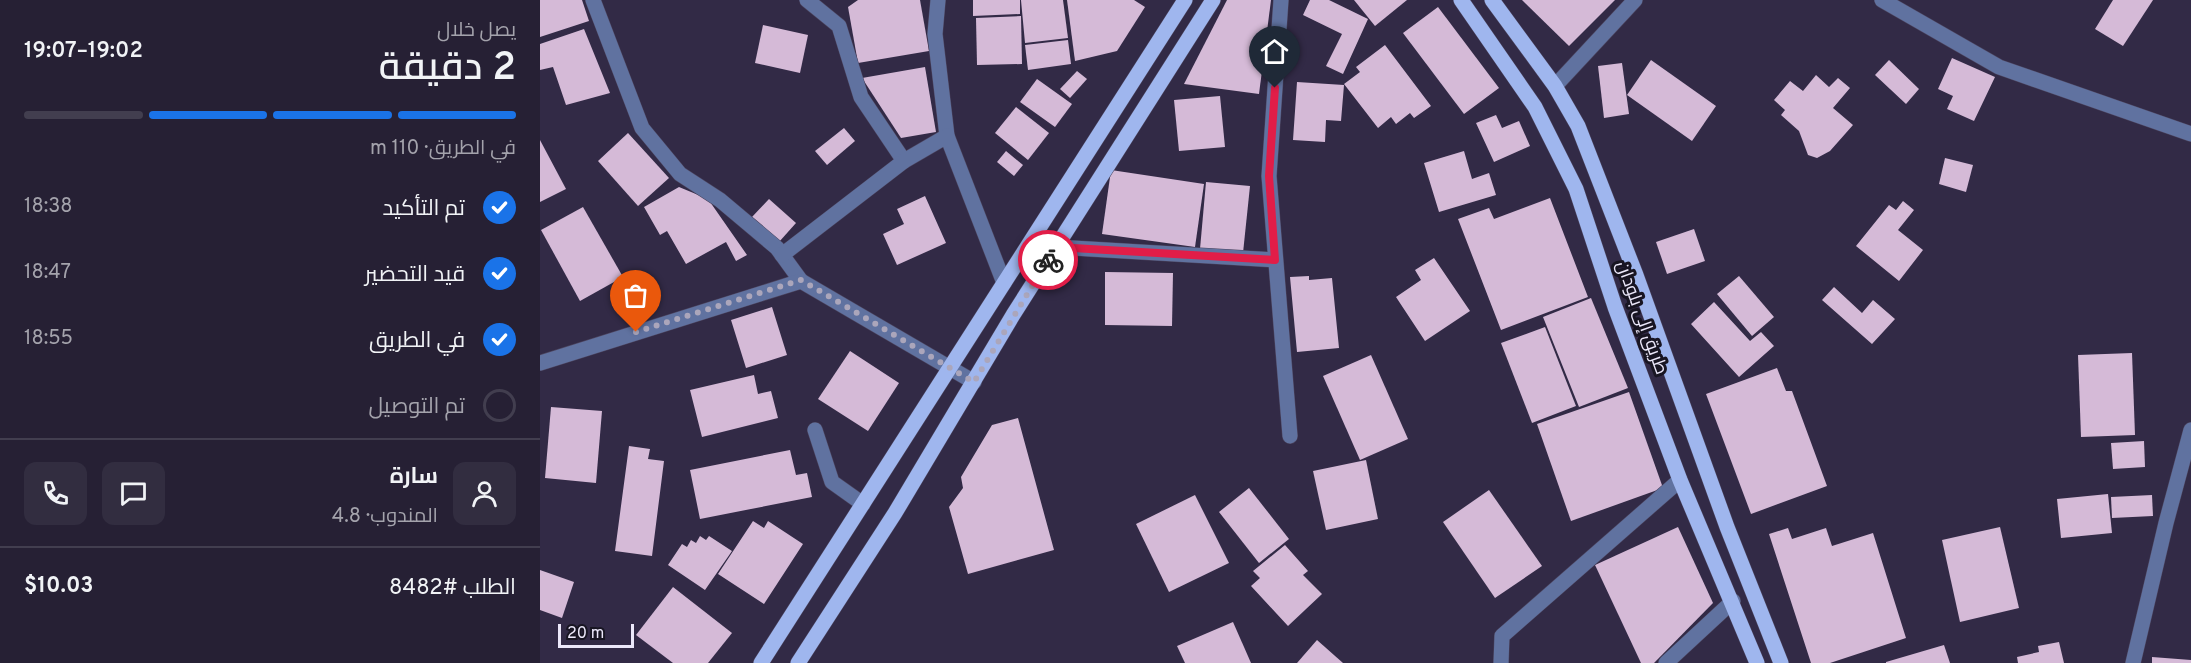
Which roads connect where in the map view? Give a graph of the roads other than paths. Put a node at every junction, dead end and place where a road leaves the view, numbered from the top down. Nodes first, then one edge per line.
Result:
1 (593, 0) edge
2 (807, 0) edge
3 (938, 0) edge
4 (1185, 0) edge
5 (1213, 0) edge
6 (1281, 0) edge
7 (1461, 0) edge
8 (1492, 0) edge
9 (1635, 0) edge
10 (1882, 0) edge
11 (1900, 5) edge
12 (1555, 86) junction
13 (2191, 134) edge
14 (947, 136) junction
15 (904, 161) junction
16 (1056, 247) junction
17 (782, 255) junction
18 (1275, 260) junction
19 (801, 280) junction
20 (1005, 283) junction
21 (540, 363) edge
22 (950, 368) junction
23 (974, 382) junction
24 (815, 430) dead end
25 (2191, 430) edge
26 (1290, 436) dead end
27 (1680, 480) junction
28 (863, 504) junction
29 (1733, 601) junction
30 (761, 663) edge
31 (798, 663) edge
32 (1501, 663) edge
33 (1666, 663) edge
34 (1757, 663) edge
35 (1781, 663) edge
36 (2133, 663) edge

1 - 17 street
2 - 15 street
3 - 14 street
4 - 20 main road
5 - 16 main road
6 - 18 street
7 - 27 main road, طريق إلى بلودان
8 - 12 main road
9 - 12 street
10 - 11 street
11 - 13 street
12 - 35 main road
14 - 15 street
14 - 20 street
15 - 17 street
16 - 18 street
16 - 23 main road
17 - 19 street
18 - 26 street
19 - 21 street
19 - 22 street
20 - 22 main road
22 - 23 street
22 - 28 main road
23 - 31 main road
24 - 28 street
25 - 36 street
27 - 29 main road, طريق إلى بلودان
27 - 32 street
28 - 30 main road
29 - 33 street
29 - 34 main road, طريق إلى بلودان

